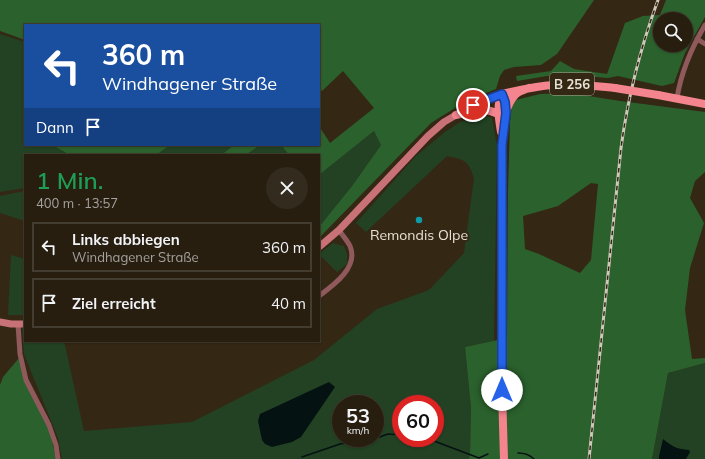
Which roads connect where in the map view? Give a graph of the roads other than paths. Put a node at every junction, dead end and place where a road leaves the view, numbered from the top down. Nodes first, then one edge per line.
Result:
1 (705, 25) edge
2 (697, 38) junction
3 (705, 38) edge
4 (705, 44) edge
5 (529, 88) junction
6 (502, 94) junction
7 (676, 98) junction
8 (705, 104) edge
9 (502, 113) junction
10 (456, 115) junction
11 (339, 230) junction
12 (320, 246) edge
13 (320, 295) edge
14 (0, 322) edge
15 (22, 324) edge
16 (58, 459) edge
17 (504, 459) edge

1 - 2 street
2 - 3 street
2 - 4 street
2 - 7 street
5 - 6 main road, B 256
5 - 7 main road, B 256, bridge
5 - 9 main road, B 256
6 - 9 main road, B 256
6 - 10 main road
7 - 8 main road, B 256
9 - 10 main road
9 - 17 main road, B 256
10 - 11 main road
11 - 12 main road
11 - 13 street
14 - 15 main road
15 - 16 street

